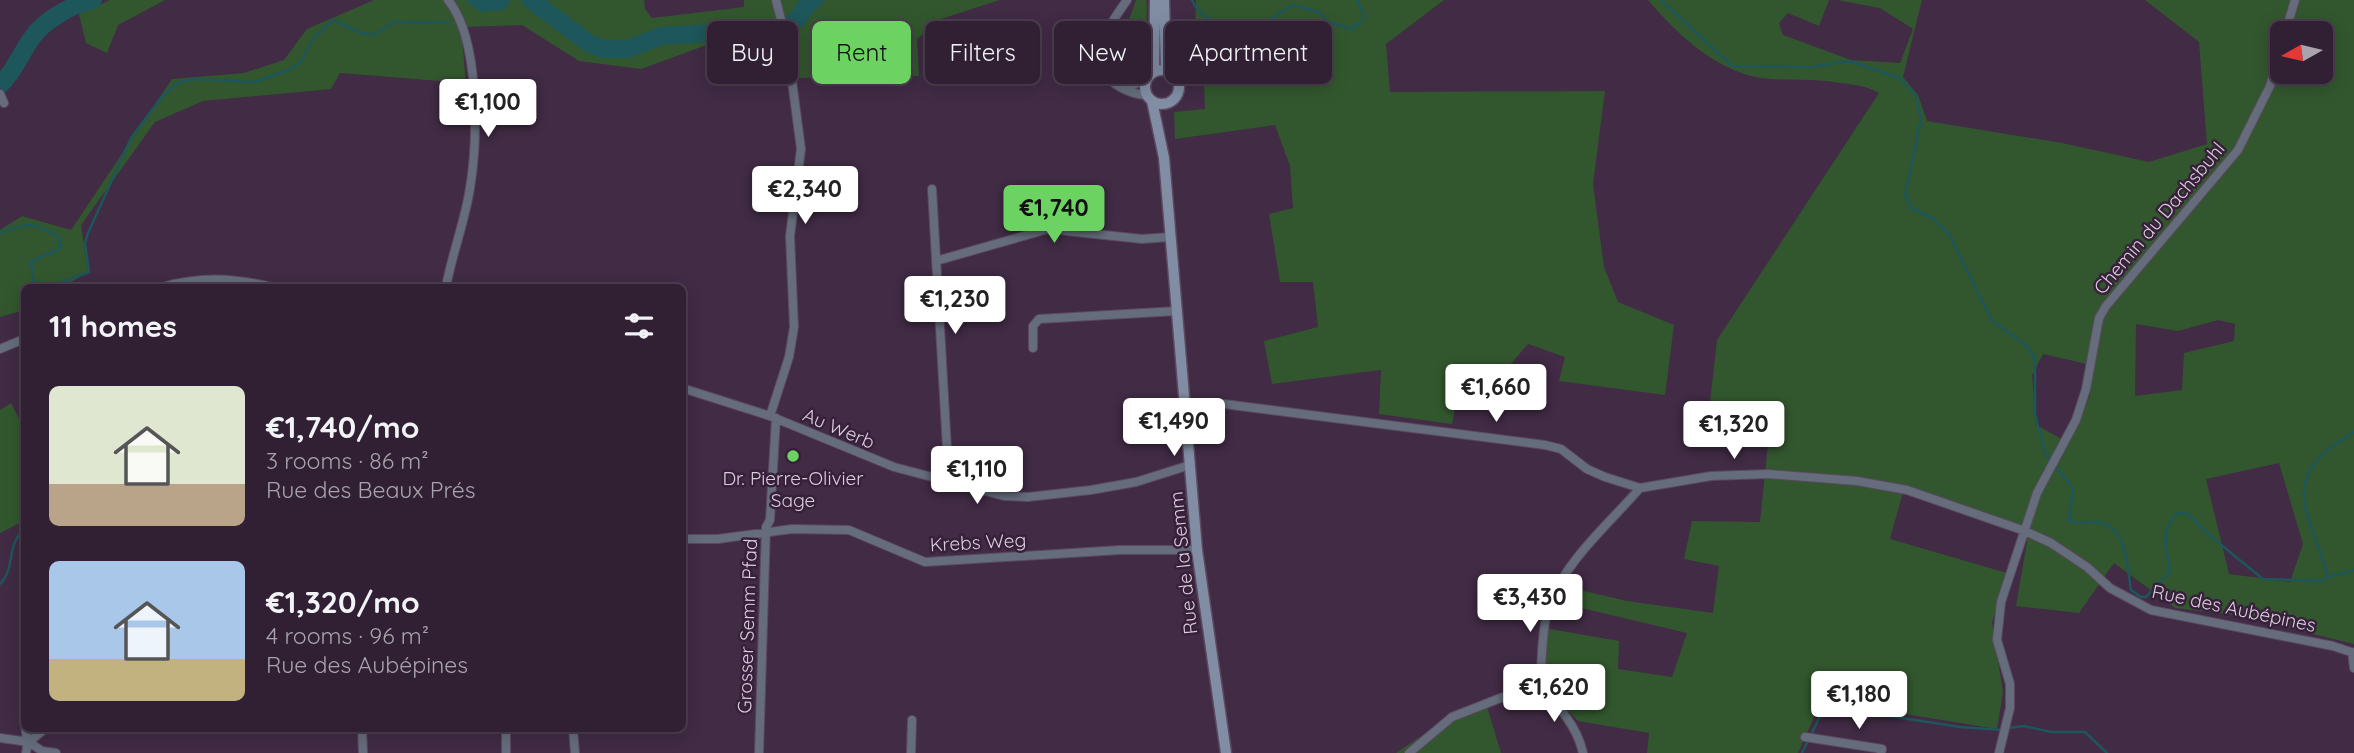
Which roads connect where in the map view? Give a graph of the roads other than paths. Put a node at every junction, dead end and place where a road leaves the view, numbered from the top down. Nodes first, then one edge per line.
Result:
1 (448, 0) edge
2 (776, 0) edge
3 (1127, 0) edge
4 (1155, 0) edge
5 (1164, 0) edge
6 (2295, 0) edge
7 (2289, 21) edge
8 (1165, 36) edge
9 (1165, 71) edge
10 (1151, 75) joint
11 (1135, 84) edge
12 (1146, 84) edge
13 (1177, 84) edge
14 (2271, 84) edge
15 (1126, 89) junction
16 (1150, 98) junction
17 (1168, 103) junction
18 (1164, 158) junction
19 (932, 189) dead end
20 (1170, 237) junction
21 (936, 261) junction
22 (206, 283) edge
23 (258, 284) edge
24 (447, 284) edge
25 (1177, 311) junction
26 (21, 340) edge
27 (1033, 348) dead end
28 (0, 349) edge
29 (686, 389) edge
30 (1185, 404) junction
31 (773, 417) junction
32 (1190, 465) junction
33 (949, 483) junction
34 (1640, 488) junction
35 (2025, 531) junction
36 (766, 534) junction
37 (686, 539) edge
38 (1197, 550) junction
39 (2353, 653) edge
40 (2354, 668) edge
41 (1539, 689) junction
42 (912, 720) dead end
43 (25, 732) edge
44 (41, 732) edge
45 (362, 732) edge
46 (506, 732) edge
47 (573, 732) edge
48 (1805, 737) dead end
49 (0, 738) edge
50 (29, 742) junction
51 (26, 753) edge
52 (56, 753) edge
53 (363, 753) edge
54 (506, 753) edge
55 (575, 753) edge
56 (758, 753) edge
57 (911, 753) edge
58 (1226, 753) edge
59 (1409, 753) edge
60 (1583, 753) edge
61 (1881, 753) edge
62 (2000, 753) edge

1 - 24 street
2 - 31 street, Grosser Semm Pfad
3 - 15 street
4 - 10 main road
5 - 8 main road
6 - 7 street
9 - 10 main road
11 - 15 street
12 - 16 main road
13 - 17 main road
14 - 35 street, Chemin du Dachsbuhl
15 - 16 street
16 - 17 main road
16 - 18 main road, Rue de la Semm
17 - 18 main road, Rue de la Semm
18 - 20 main road, Rue de la Semm
19 - 21 street
20 - 21 street
20 - 25 main road, Rue de la Semm
21 - 33 street
22 - 23 street
25 - 27 street
25 - 30 main road, Rue de la Semm
26 - 28 street
29 - 31 street, Au Werb
30 - 32 main road, Rue de la Semm
30 - 34 street, Rue des Aubépines
31 - 33 street, Au Werb
31 - 36 street, Grosser Semm Pfad
32 - 33 street, Au Werb
32 - 38 main road, Rue de la Semm
34 - 35 street, Rue des Aubépines
34 - 41 street
35 - 39 street, Rue des Aubépines
35 - 62 street, Chemin du Dachsbuhl
36 - 37 street, Krebs Weg
36 - 38 street, Krebs Weg
36 - 56 street, Grosser Semm Pfad
38 - 58 main road, Rue de la Semm
39 - 40 street
41 - 59 street
41 - 60 street
42 - 57 street
43 - 50 street
44 - 50 street
45 - 53 street
46 - 54 street
47 - 55 street
48 - 61 street
49 - 50 street
50 - 51 street
50 - 52 street

